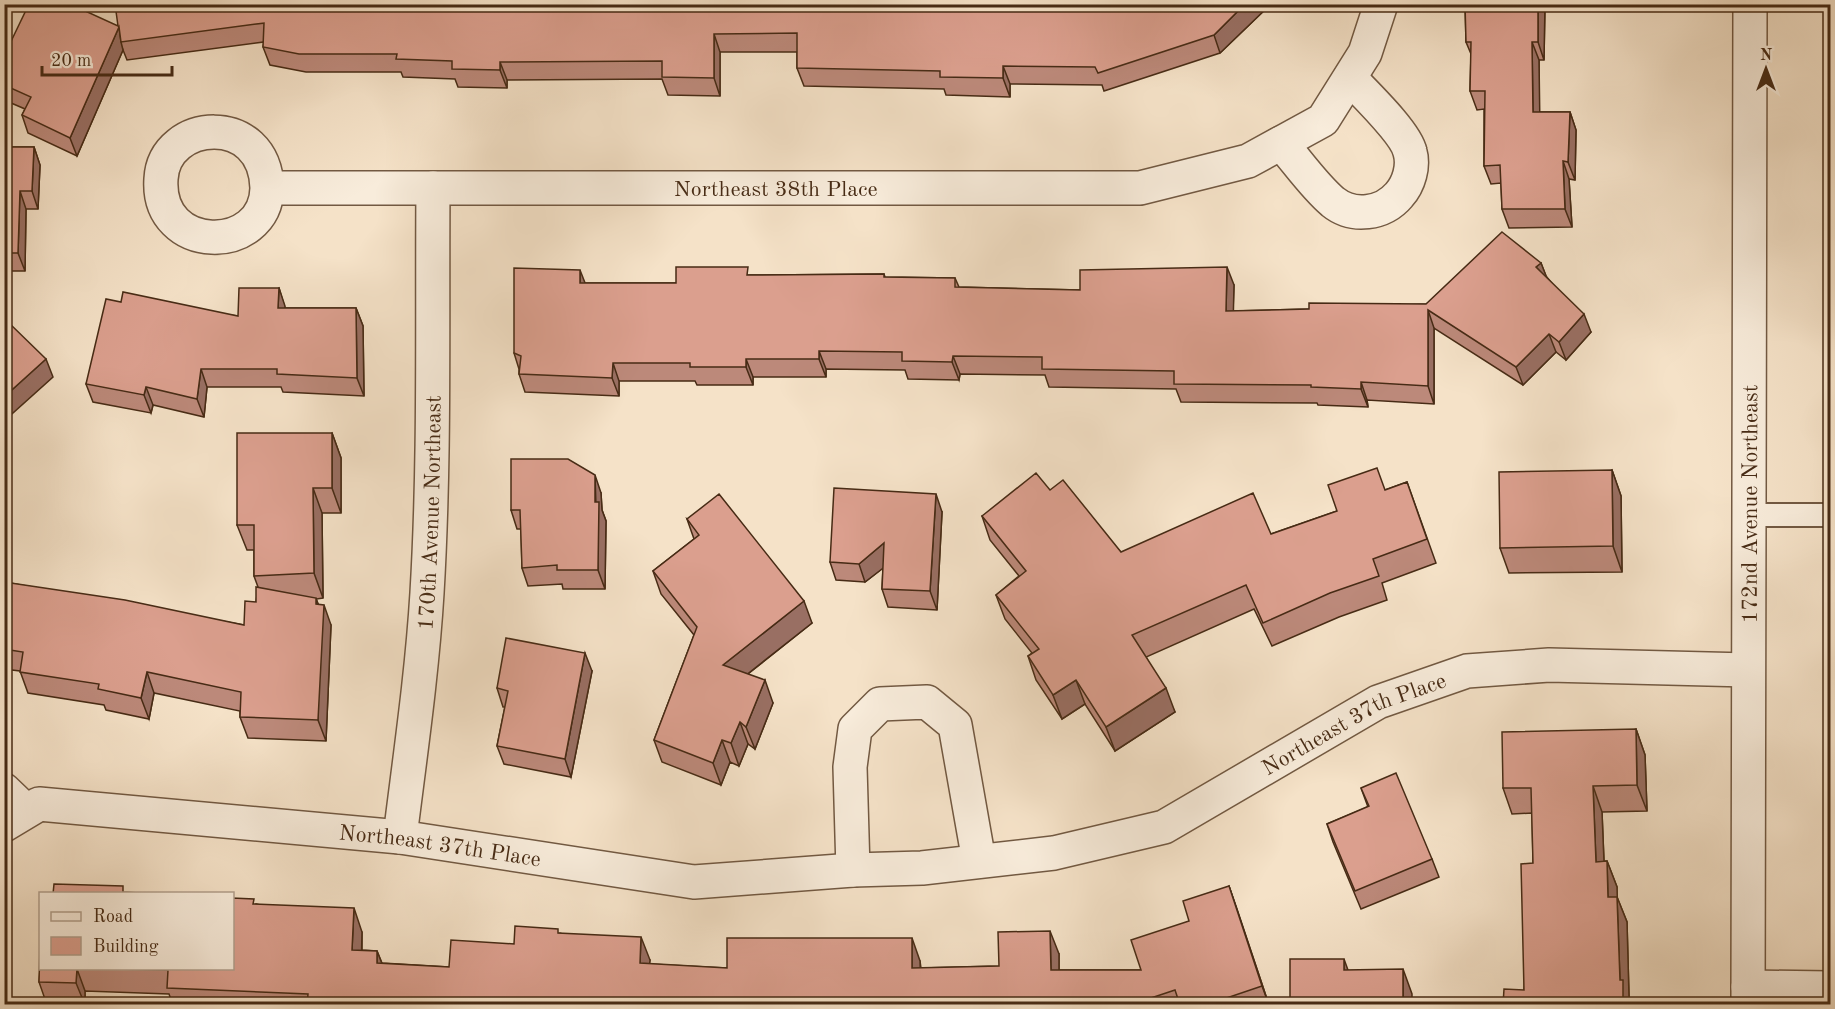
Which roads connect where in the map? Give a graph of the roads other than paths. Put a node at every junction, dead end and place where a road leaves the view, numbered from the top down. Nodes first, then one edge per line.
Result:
1 (1381, 4) edge
2 (1750, 4) edge
3 (1350, 78) junction
4 (1281, 143) junction
5 (267, 188) dead end
6 (433, 188) junction
7 (1748, 515) junction
8 (1830, 515) edge
9 (1748, 670) junction
10 (12, 809) edge
11 (400, 837) junction
12 (979, 861) junction
13 (853, 870) junction
14 (1830, 988) edge
15 (1748, 996) edge

1 - 3 street
2 - 7 street, 172nd Avenue Northeast
3 - 4 street, Northeast 38th Place
3 - 4 street
4 - 6 street, Northeast 38th Place
5 - 6 street, Northeast 38th Place
6 - 11 street, 170th Avenue Northeast
7 - 8 lane
7 - 9 street, 172nd Avenue Northeast
9 - 12 street, Northeast 37th Place
9 - 15 street, 172nd Avenue Northeast
10 - 11 street, Northeast 37th Place
11 - 13 street, Northeast 37th Place
12 - 13 street, Northeast 37th Place
12 - 13 street
14 - 15 street

